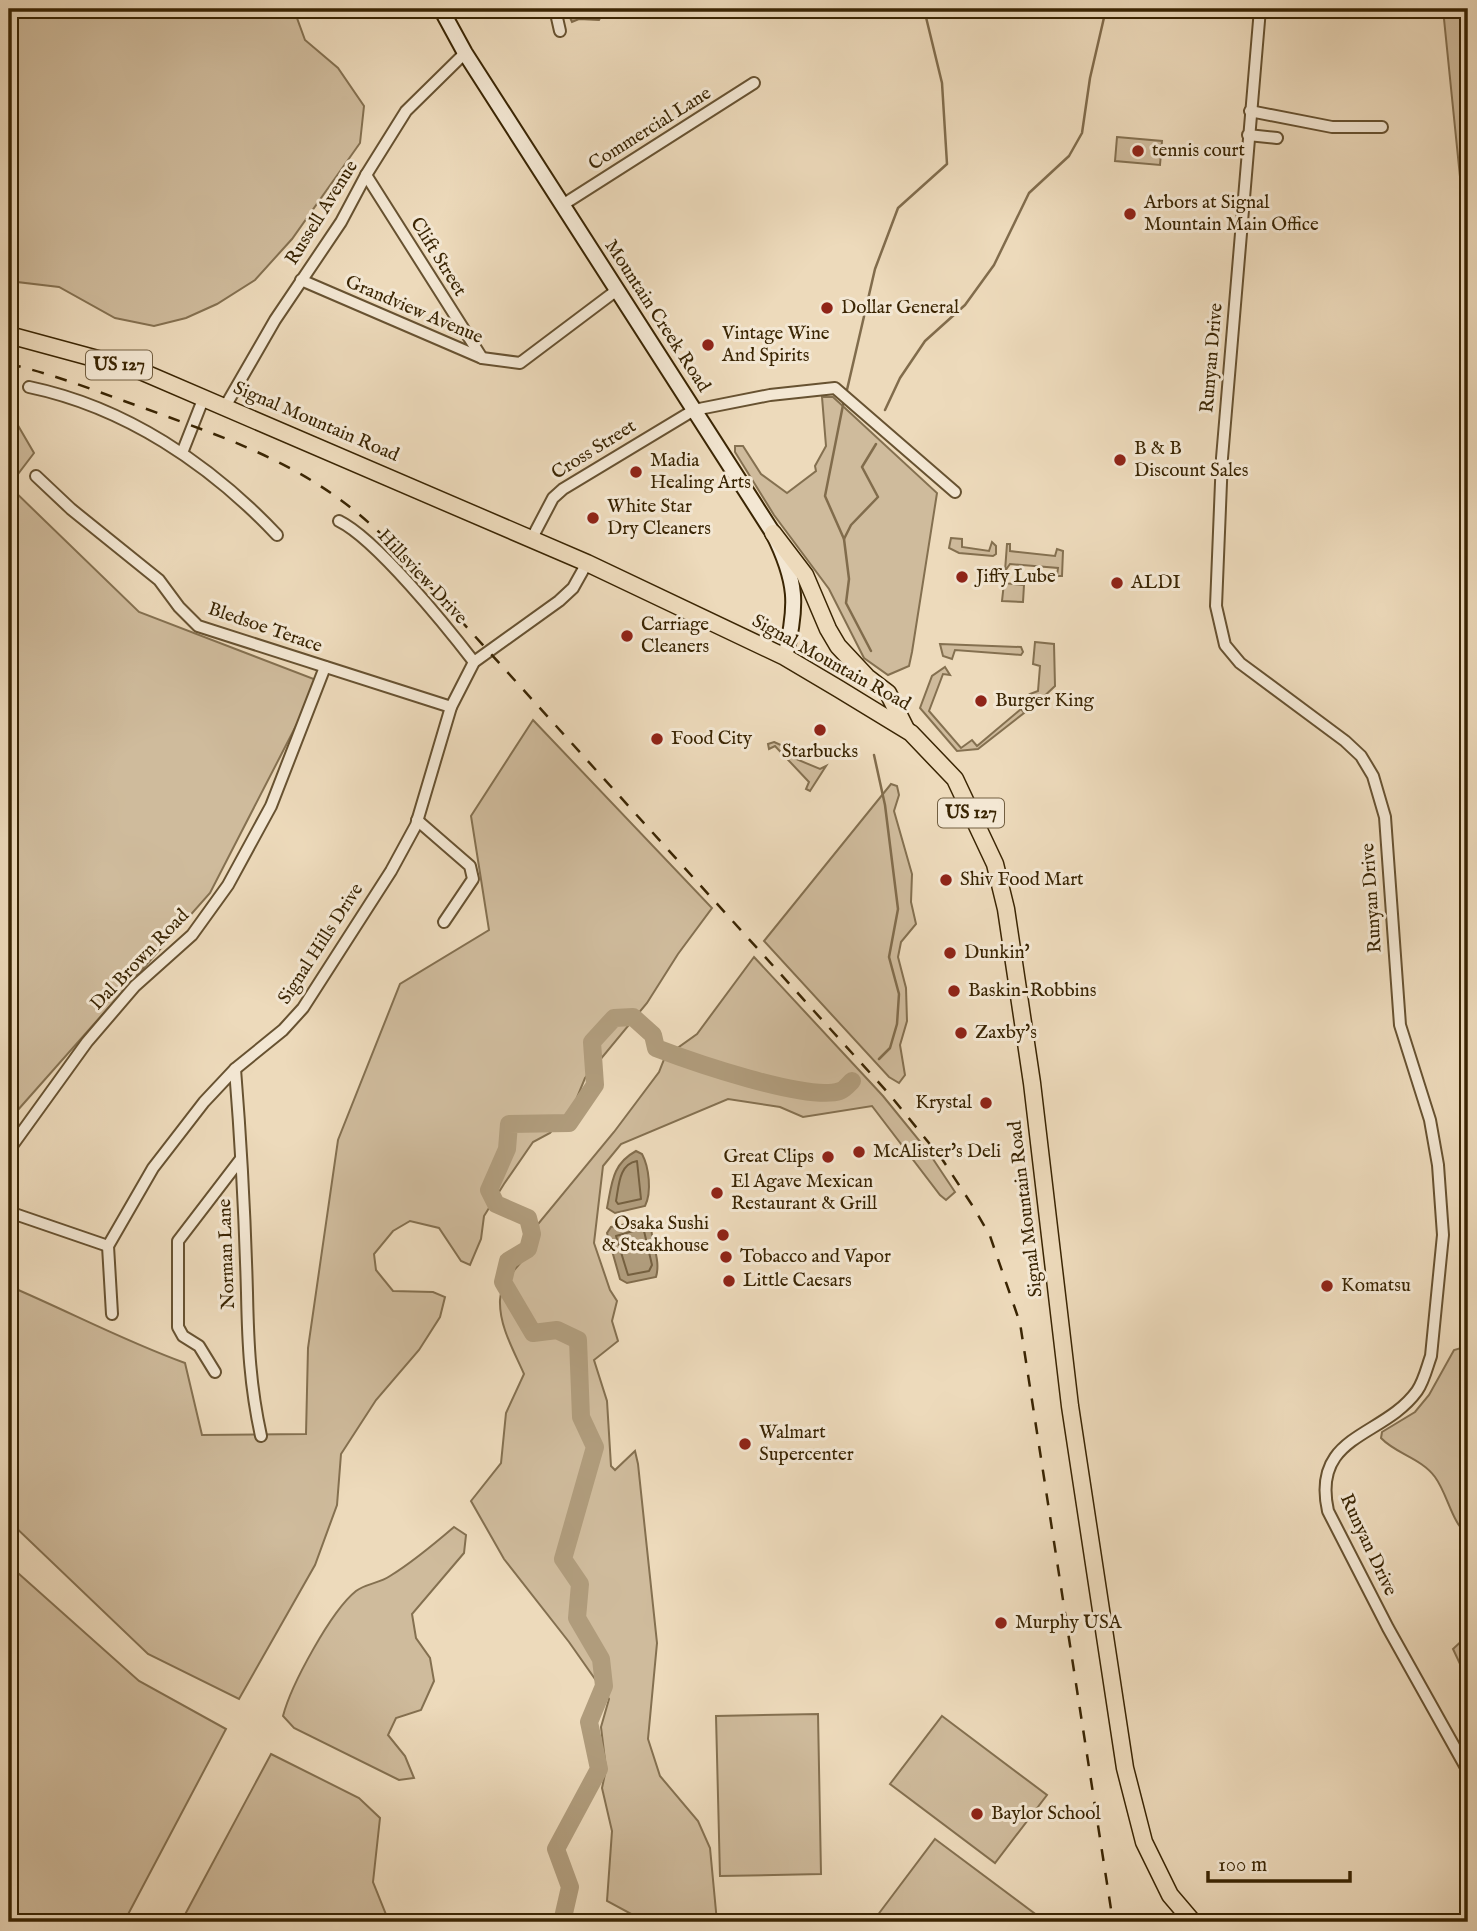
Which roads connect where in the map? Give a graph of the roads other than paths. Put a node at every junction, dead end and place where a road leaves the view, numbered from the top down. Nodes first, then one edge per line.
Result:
1 (440, 9) edge
2 (555, 9) edge
3 (1260, 9) edge
4 (560, 31) dead end
5 (465, 53) junction
6 (754, 83) dead end
7 (1250, 111) junction
8 (1382, 127) dead end
9 (1248, 135) junction
10 (1276, 138) dead end
11 (366, 174) junction
12 (564, 204) junction
13 (301, 280) junction
14 (617, 290) junction
15 (9, 335) edge
16 (482, 358) junction
17 (29, 387) dead end
18 (204, 397) junction
19 (226, 405) junction
20 (694, 410) junction
21 (182, 453) junction
22 (36, 476) dead end
23 (955, 492) dead end
24 (339, 521) dead end
25 (773, 533) junction
26 (277, 535) dead end
27 (532, 538) junction
28 (587, 563) junction
29 (785, 657) junction
30 (474, 662) junction
31 (325, 667) junction
32 (452, 707) junction
33 (906, 729) junction
34 (417, 820) junction
35 (444, 922) dead end
36 (235, 1069) junction
37 (9, 1150) edge
38 (240, 1160) junction
39 (9, 1212) edge
40 (108, 1246) junction
41 (112, 1314) dead end
42 (215, 1372) dead end
43 (261, 1436) dead end
44 (1468, 1771) edge
45 (1193, 1922) edge

1 - 5 main road, Mountain Creek Road
2 - 4 street
3 - 7 street, Runyan Drive
5 - 11 street, Russell Avenue
5 - 12 main road, Mountain Creek Road
6 - 12 street, Commercial Lane
7 - 8 street
7 - 9 street, Runyan Drive
9 - 10 street
9 - 44 street, Runyan Drive
11 - 13 street, Russell Avenue
11 - 16 street, Clift Street
12 - 14 main road, Mountain Creek Road
13 - 16 street, Grandview Avenue
13 - 19 street, Russell Avenue
14 - 16 street, Grandview Avenue
14 - 20 main road, Mountain Creek Road
15 - 18 main road, Signal Mountain Road / US 127
17 - 21 street
18 - 19 main road, Signal Mountain Road / US 127
18 - 21 street
19 - 27 main road, Signal Mountain Road / US 127
20 - 23 street, Cross Street
20 - 25 main road, Mountain Creek Road
20 - 27 street, Cross Street
21 - 26 street
22 - 31 street, Bledsoe Terace
24 - 30 street, Hillsview Drive
25 - 29 main road, Mountain Creek Road
25 - 33 main road
27 - 28 main road, Signal Mountain Road / US 127
28 - 29 main road, Signal Mountain Road / US 127
28 - 30 street, Signal Hills Drive
29 - 33 main road, Signal Mountain Road / US 127
30 - 32 street, Signal Hills Drive
31 - 32 street, Bledsoe Terace
31 - 37 street, Dal Brown Road
32 - 34 street, Signal Hills Drive
33 - 45 main road, Signal Mountain Road / US 127
34 - 35 street
34 - 36 street, Signal Hills Drive
36 - 38 street, Norman Lane
36 - 40 street, Signal Hills Drive
38 - 42 street
38 - 43 street, Norman Lane
39 - 40 street
40 - 41 street

